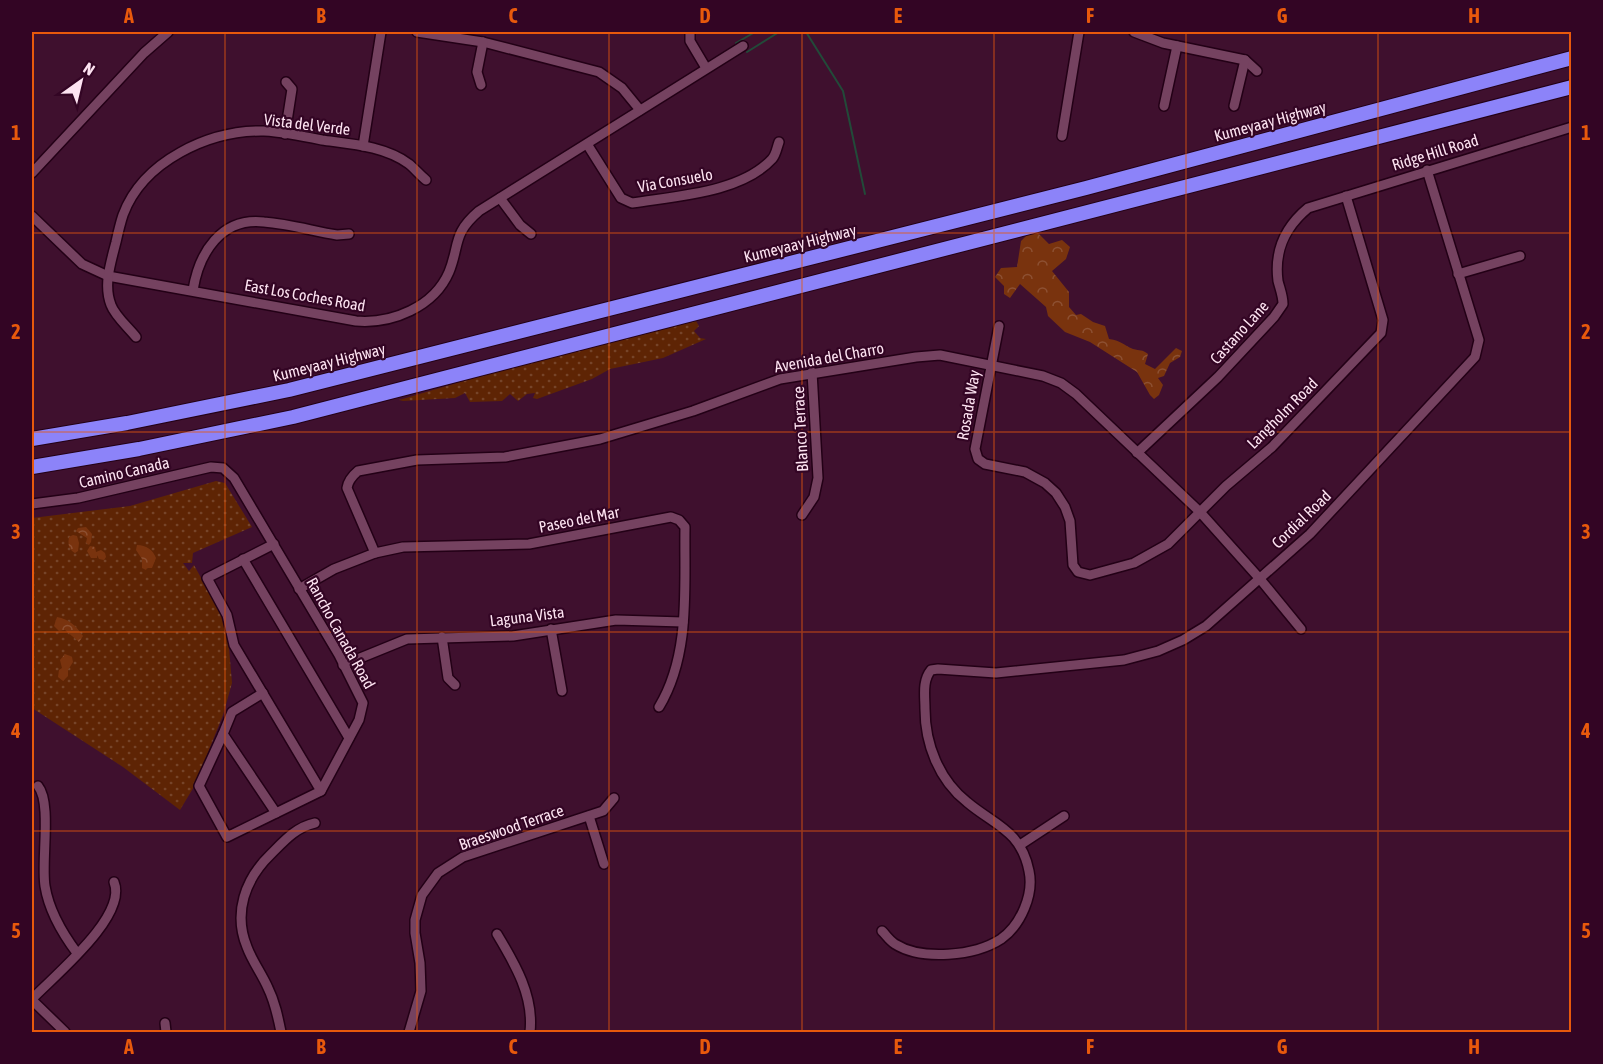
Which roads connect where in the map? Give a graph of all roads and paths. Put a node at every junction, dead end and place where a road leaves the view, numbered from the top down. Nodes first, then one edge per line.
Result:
1 (168, 32) edge
2 (381, 32) edge
3 (417, 32) edge
4 (690, 32) edge
5 (1079, 32) edge
6 (1134, 32) edge
7 (483, 42) junction
8 (743, 46) dead end
9 (1177, 46) junction
10 (1572, 58) edge
11 (1245, 60) junction
12 (706, 68) junction
13 (1257, 71) dead end
14 (286, 82) dead end
15 (481, 85) dead end
16 (1572, 87) edge
17 (1164, 106) dead end
18 (1234, 106) dead end
19 (640, 110) junction
20 (1572, 127) edge
21 (285, 134) junction
22 (1062, 136) dead end
23 (779, 142) dead end
24 (587, 144) junction
25 (363, 146) junction
26 (1427, 170) junction
27 (32, 173) edge
28 (426, 180) dead end
29 (1346, 196) junction
30 (500, 198) junction
31 (1308, 208) joint
32 (32, 216) edge
33 (349, 234) dead end
34 (531, 234) dead end
35 (1520, 256) dead end
36 (1458, 274) junction
37 (108, 276) junction
38 (193, 291) junction
39 (999, 326) dead end
40 (136, 337) dead end
41 (991, 364) junction
42 (812, 372) junction
43 (32, 440) edge
44 (1137, 453) junction
45 (32, 467) edge
46 (223, 468) joint
47 (32, 504) edge
48 (1200, 513) junction
49 (802, 515) dead end
50 (274, 544) junction
51 (375, 553) junction
52 (243, 559) junction
53 (1078, 572) joint
54 (1260, 579) junction
55 (298, 589) junction
56 (683, 622) junction
57 (551, 629) junction
58 (1301, 629) dead end
59 (442, 637) junction
60 (343, 664) junction
61 (454, 685) dead end
62 (562, 691) dead end
63 (263, 693) junction
64 (659, 707) dead end
65 (223, 734) junction
66 (350, 738) junction
67 (38, 786) dead end
68 (321, 791) junction
69 (614, 798) dead end
70 (276, 813) junction
71 (589, 816) junction
72 (1064, 816) dead end
73 (315, 823) dead end
74 (1020, 845) junction
75 (604, 864) dead end
76 (114, 882) dead end
77 (882, 932) dead end
78 (497, 934) dead end
79 (77, 953) junction
80 (32, 999) edge
81 (65, 1032) edge
82 (281, 1032) edge
83 (409, 1032) edge
84 (530, 1032) edge

1 - 27 street
2 - 25 street
3 - 7 street
4 - 12 street
5 - 22 street
6 - 9 street
7 - 15 street
7 - 19 street
8 - 12 street, East Los Coches Road
9 - 11 street
9 - 17 street
10 - 43 highway, Kumeyaay Highway
11 - 13 street
11 - 18 street
12 - 19 street, East Los Coches Road
14 - 21 street
16 - 45 highway
19 - 24 street, East Los Coches Road
20 - 26 street, Ridge Hill Road
21 - 25 street, Vista del Verde
21 - 37 street, Vista del Verde
23 - 24 street, Via Consuelo
24 - 30 street, East Los Coches Road
25 - 28 street, Vista del Verde
26 - 29 street, Ridge Hill Road
26 - 36 street, Cordial Road
29 - 31 street, Ridge Hill Road
29 - 48 street, Langholm Road
30 - 34 street
30 - 38 street, East Los Coches Road
31 - 44 street, Castano Lane
32 - 37 street, East Los Coches Road
33 - 38 street
35 - 36 street
36 - 54 street, Cordial Road
37 - 38 street, East Los Coches Road
37 - 40 street, Vista del Verde
39 - 41 street
41 - 42 street, Avenida del Charro
41 - 44 street, Avenida del Charro
41 - 53 street, Rosada Way
42 - 49 street, Blanco Terrace
42 - 51 street, Avenida del Charro
44 - 48 street, Avenida del Charro
46 - 47 street, Camino Canada
46 - 50 street, Rancho Canada Road
48 - 53 street, Langholm Road
48 - 54 street, Avenida del Charro
50 - 52 street
50 - 55 street, Rancho Canada Road
51 - 55 street, Paseo del Mar
51 - 56 street, Paseo del Mar
52 - 63 street
52 - 66 street
54 - 58 street, Avenida del Charro
54 - 74 street, Cordial Road
55 - 60 street, Rancho Canada Road
56 - 57 street, Laguna Vista
56 - 64 street, Paseo del Mar
57 - 59 street, Laguna Vista
57 - 62 street
59 - 60 street, Laguna Vista
59 - 61 street
60 - 66 street, Rancho Canada Road
63 - 65 street
63 - 68 street
65 - 70 street
65 - 70 street
66 - 68 street, Rancho Canada Road
67 - 79 street
68 - 70 street
69 - 71 street, Braeswood Terrace
71 - 75 street
71 - 83 street, Braeswood Terrace
72 - 74 street
73 - 82 street
74 - 77 street
76 - 79 street
78 - 84 street
79 - 80 street
80 - 81 street

